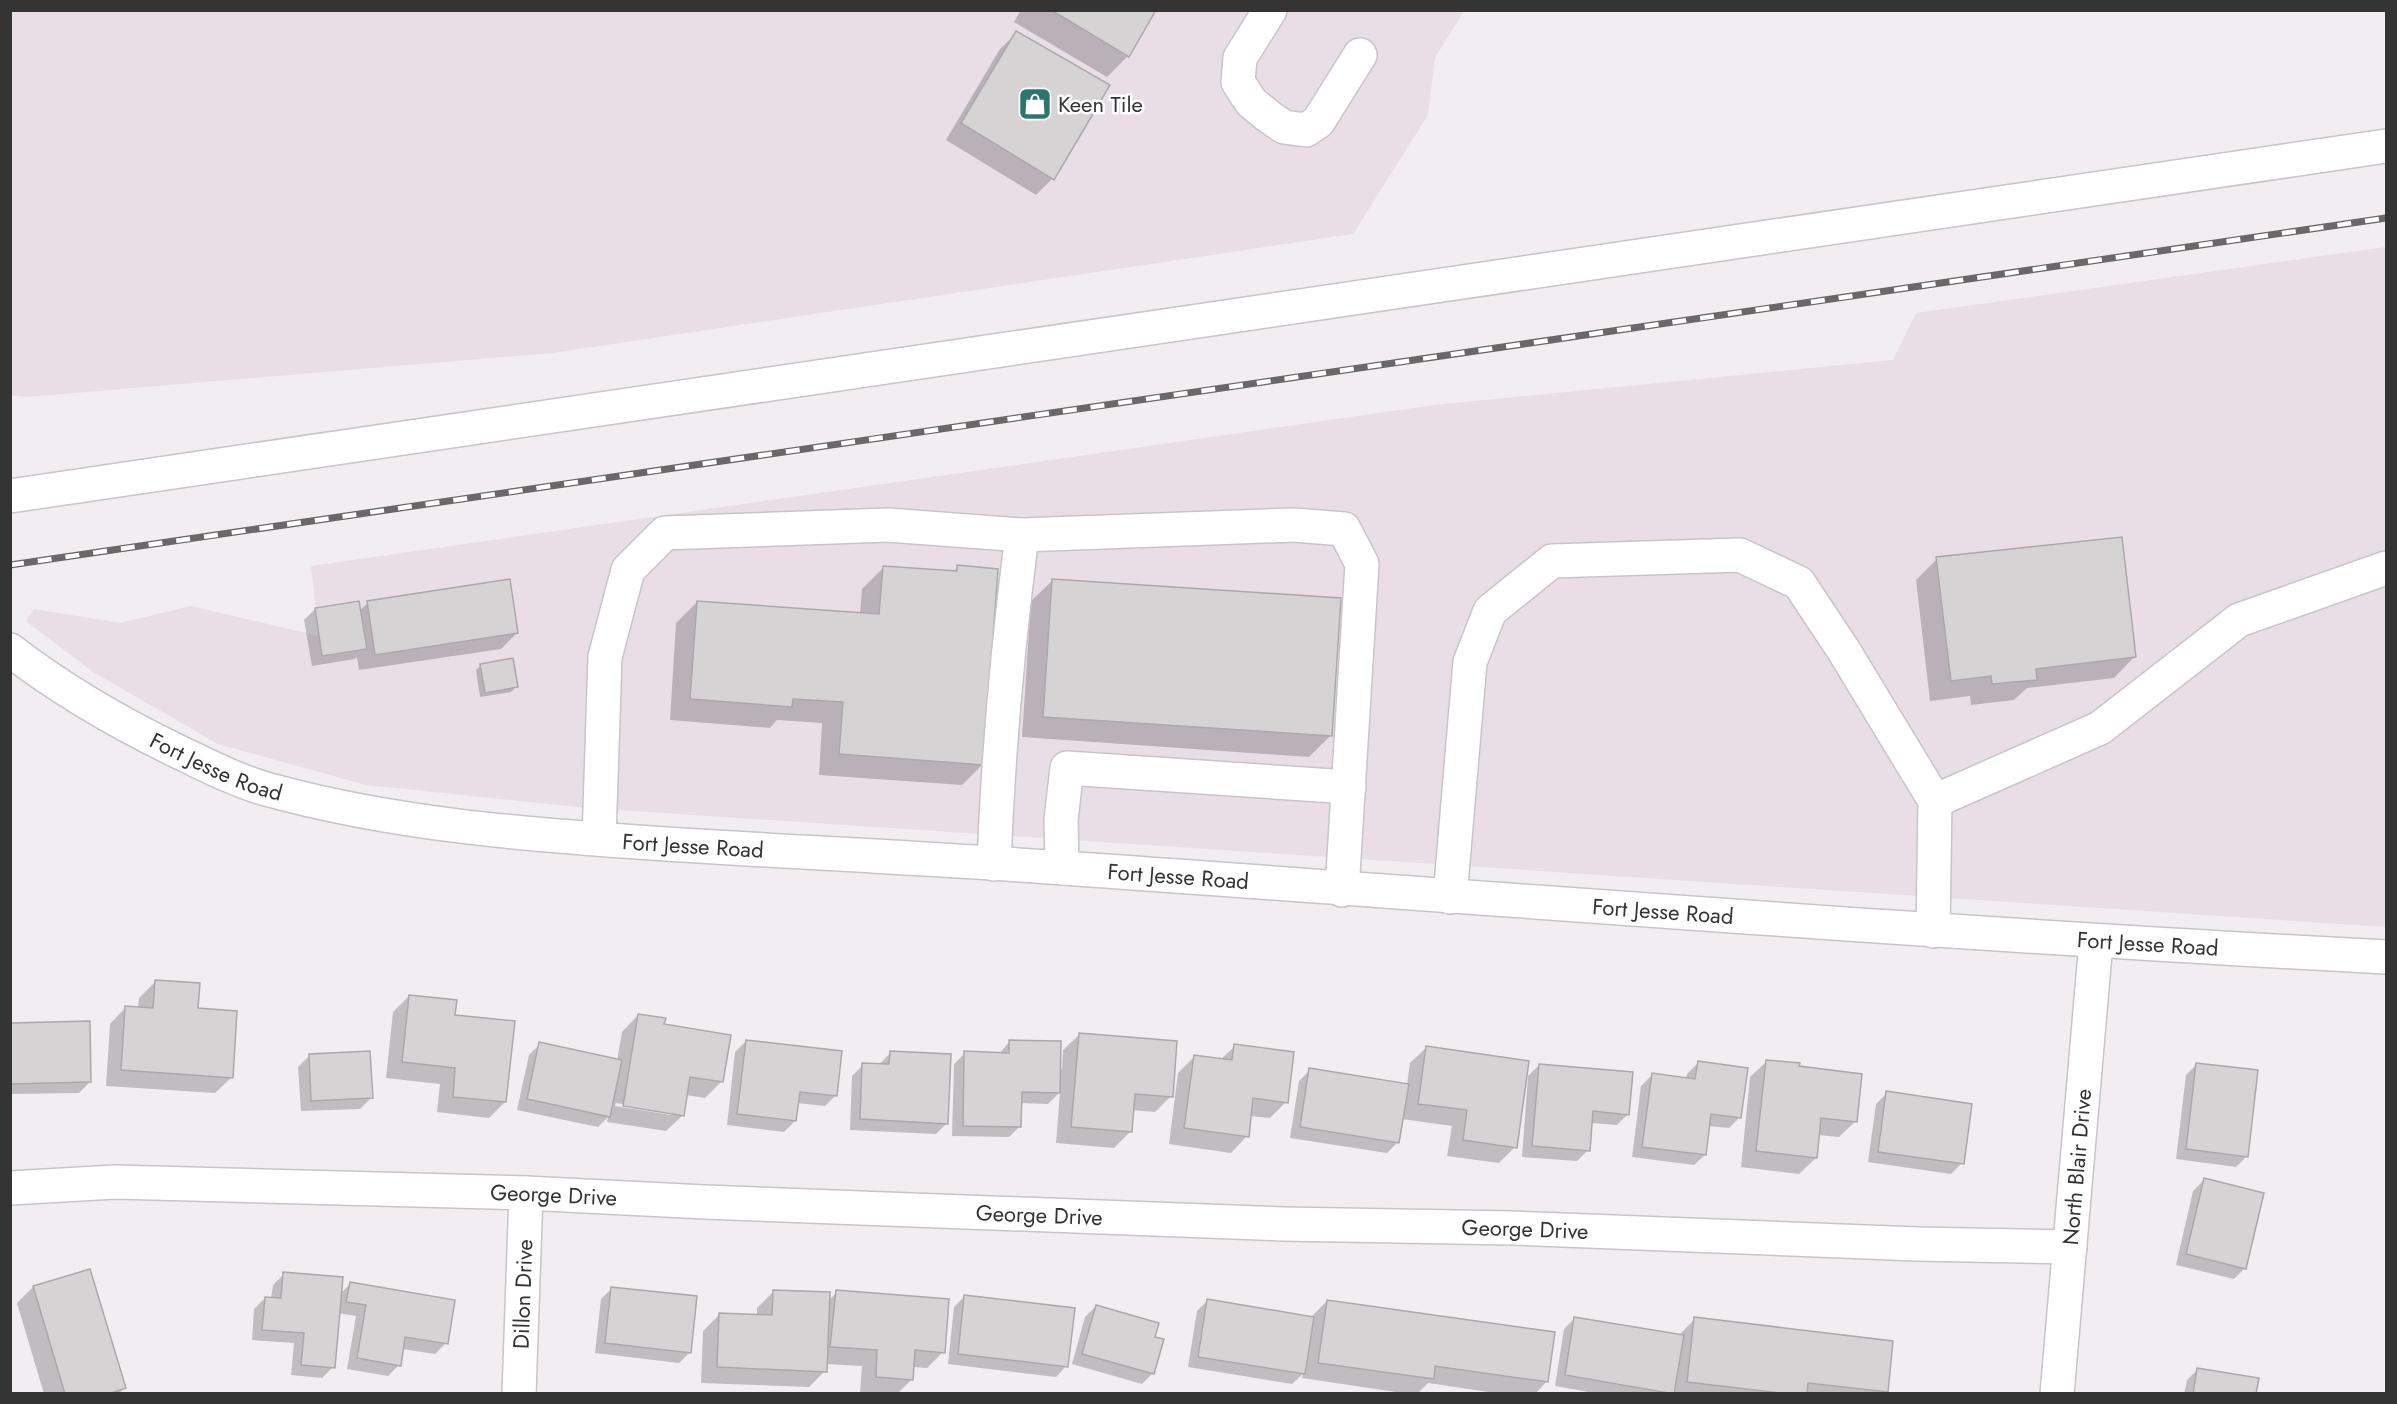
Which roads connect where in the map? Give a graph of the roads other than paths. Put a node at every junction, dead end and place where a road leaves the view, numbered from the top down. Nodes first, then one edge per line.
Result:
1 (1270, 10) edge
2 (1360, 55) dead end
3 (2386, 146) edge
4 (10, 496) edge
5 (1022, 535) junction
6 (2386, 568) edge
7 (10, 650) edge
8 (1349, 787) junction
9 (1935, 801) junction
10 (599, 839) junction
11 (994, 864) junction
12 (1062, 868) junction
13 (1342, 890) junction
14 (1450, 897) junction
15 (1933, 931) junction
16 (2096, 942) junction
17 (2386, 957) edge
18 (10, 1188) edge
19 (526, 1193) junction
20 (2070, 1246) junction
21 (519, 1394) edge
22 (2057, 1394) edge

1 - 2 street
3 - 4 street
5 - 8 street
5 - 10 street
5 - 11 street
6 - 9 street
7 - 10 street, Fort Jesse Road
8 - 12 street
8 - 13 street
9 - 14 street
9 - 15 street
10 - 11 street, Fort Jesse Road
11 - 12 street, Fort Jesse Road
12 - 13 street, Fort Jesse Road
13 - 14 street, Fort Jesse Road
14 - 15 street, Fort Jesse Road
15 - 16 street, Fort Jesse Road
16 - 17 street, Fort Jesse Road
16 - 20 street, North Blair Drive
18 - 19 street, George Drive
19 - 20 street, George Drive
19 - 21 street, Dillon Drive
20 - 22 street, North Blair Drive

